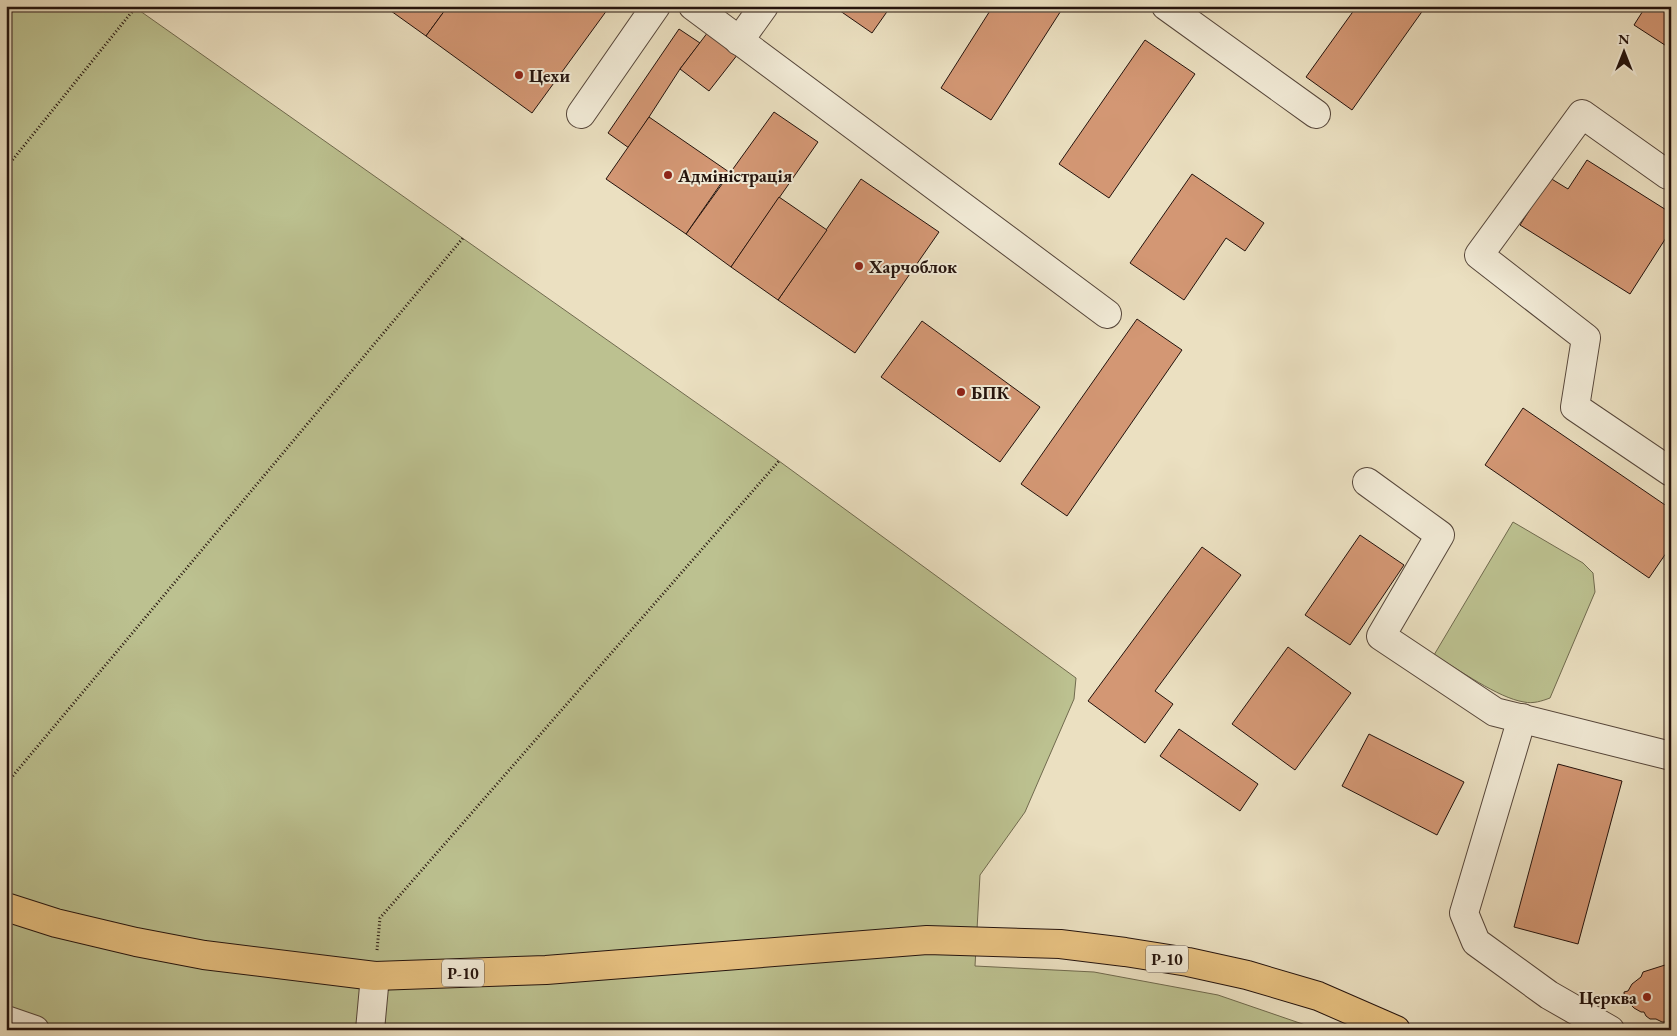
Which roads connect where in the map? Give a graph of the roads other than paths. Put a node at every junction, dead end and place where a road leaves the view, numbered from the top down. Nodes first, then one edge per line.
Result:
1 (656, 6) edge
2 (693, 6) edge
3 (764, 6) edge
4 (1166, 6) edge
5 (740, 41) junction
6 (581, 114) dead end
7 (1316, 114) dead end
8 (1668, 175) dead end
9 (1107, 314) dead end
10 (1671, 472) edge
11 (1367, 482) dead end
12 (1522, 718) junction
13 (1669, 749) edge
14 (6, 907) edge
15 (375, 976) junction
16 (6, 1020) edge
17 (35, 1030) edge
18 (370, 1030) edge
19 (1396, 1030) edge
20 (1610, 1030) edge

1 - 6 street
2 - 5 street
3 - 5 street
4 - 7 street
5 - 9 street
8 - 10 street
11 - 12 street
12 - 13 street
12 - 20 street
14 - 15 main road, Р-10
15 - 18 street
15 - 19 main road, Р-10
16 - 17 street

